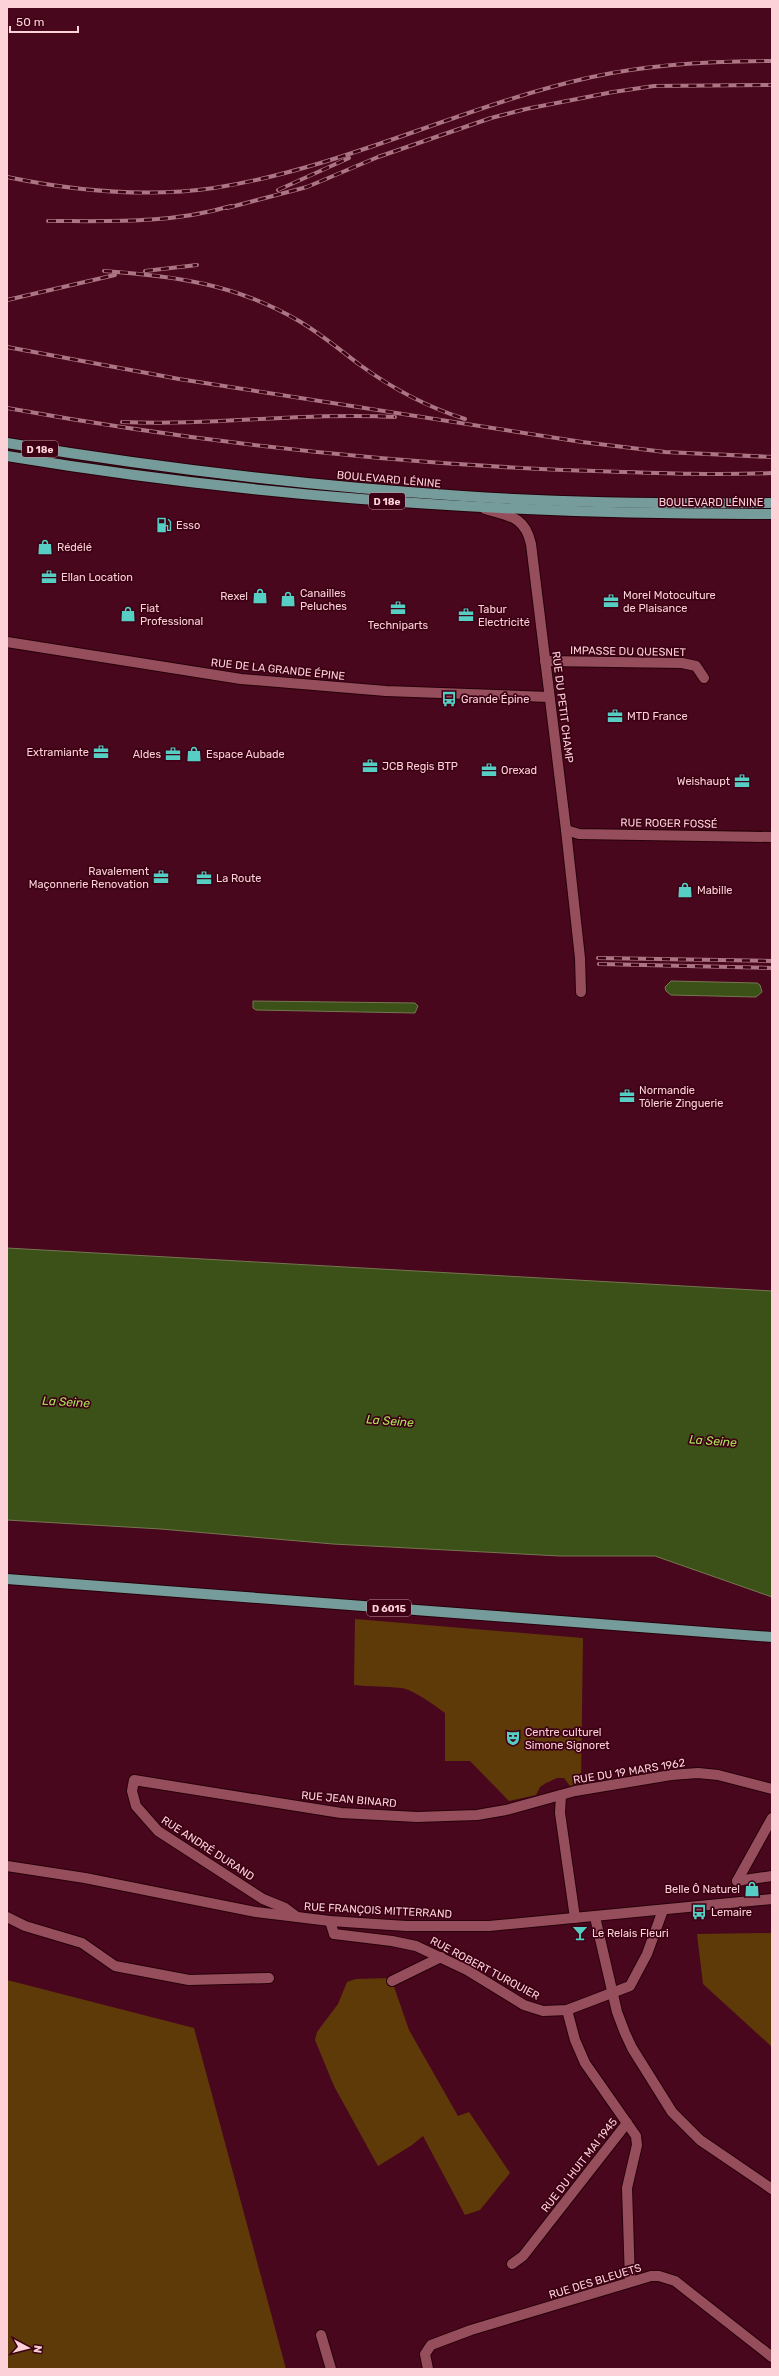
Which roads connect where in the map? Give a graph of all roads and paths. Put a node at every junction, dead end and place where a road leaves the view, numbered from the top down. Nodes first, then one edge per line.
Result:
1 (7, 443) edge
2 (7, 456) edge
3 (772, 503) edge
4 (477, 507) junction
5 (771, 514) edge
6 (7, 642) edge
7 (545, 661) junction
8 (704, 678) dead end
9 (549, 697) junction
10 (566, 830) junction
11 (772, 837) edge
12 (581, 992) dead end
13 (7, 1579) edge
14 (772, 1637) edge
15 (134, 1780) joint
16 (772, 1789) edge
17 (561, 1795) junction
18 (772, 1818) edge
19 (7, 1866) edge
20 (772, 1876) edge
21 (772, 1899) edge
22 (663, 1910) junction
23 (7, 1917) edge
24 (595, 1917) junction
25 (297, 1918) junction
26 (575, 1918) junction
27 (330, 1921) junction
28 (441, 1957) junction
29 (269, 1978) dead end
30 (392, 1981) dead end
31 (612, 1992) junction
32 (567, 2010) junction
33 (627, 2123) junction
34 (772, 2189) edge
35 (512, 2264) dead end
36 (630, 2281) junction
37 (321, 2335) dead end
38 (772, 2357) edge
39 (331, 2369) edge
40 (428, 2369) edge

1 - 3 main road, BOULEVARD LÉNINE / D 18e
2 - 4 main road, BOULEVARD LÉNINE / D 18e
4 - 5 main road, BOULEVARD LÉNINE / D 18e
4 - 7 street, RUE DU PETIT CHAMP
6 - 9 street, RUE DE LA GRANDE ÉPINE
7 - 8 street, IMPASSE DU QUESNET
7 - 9 street, RUE DU PETIT CHAMP
9 - 10 street, RUE DU PETIT CHAMP
10 - 11 street, RUE ROGER FOSSÉ
10 - 12 street, RUE DU PETIT CHAMP
13 - 14 main road, D 6015
15 - 17 street, RUE JEAN BINARD
15 - 25 street, RUE ANDRÉ DURAND
16 - 17 street, RUE DU 19 MARS 1962
17 - 26 street
18 - 20 street
19 - 25 street, RUE FRANÇOIS MITTERRAND
21 - 22 street, RUE FRANÇOIS MITTERRAND
22 - 24 street, RUE FRANÇOIS MITTERRAND
22 - 31 street, RUE ROBERT TURQUIER
23 - 29 street
24 - 26 street, RUE FRANÇOIS MITTERRAND
24 - 31 street
25 - 27 street, RUE FRANÇOIS MITTERRAND
26 - 27 street, RUE FRANÇOIS MITTERRAND
27 - 28 street, RUE ROBERT TURQUIER
28 - 30 street
28 - 32 street, RUE ROBERT TURQUIER
31 - 32 street, RUE ROBERT TURQUIER
31 - 34 street
32 - 33 street, RUE DU HUIT MAI 1945
33 - 35 street, RUE DU HUIT MAI 1945
33 - 36 street
36 - 38 street, RUE DES BLEUETS
36 - 40 street, RUE DES BLEUETS
37 - 39 street

